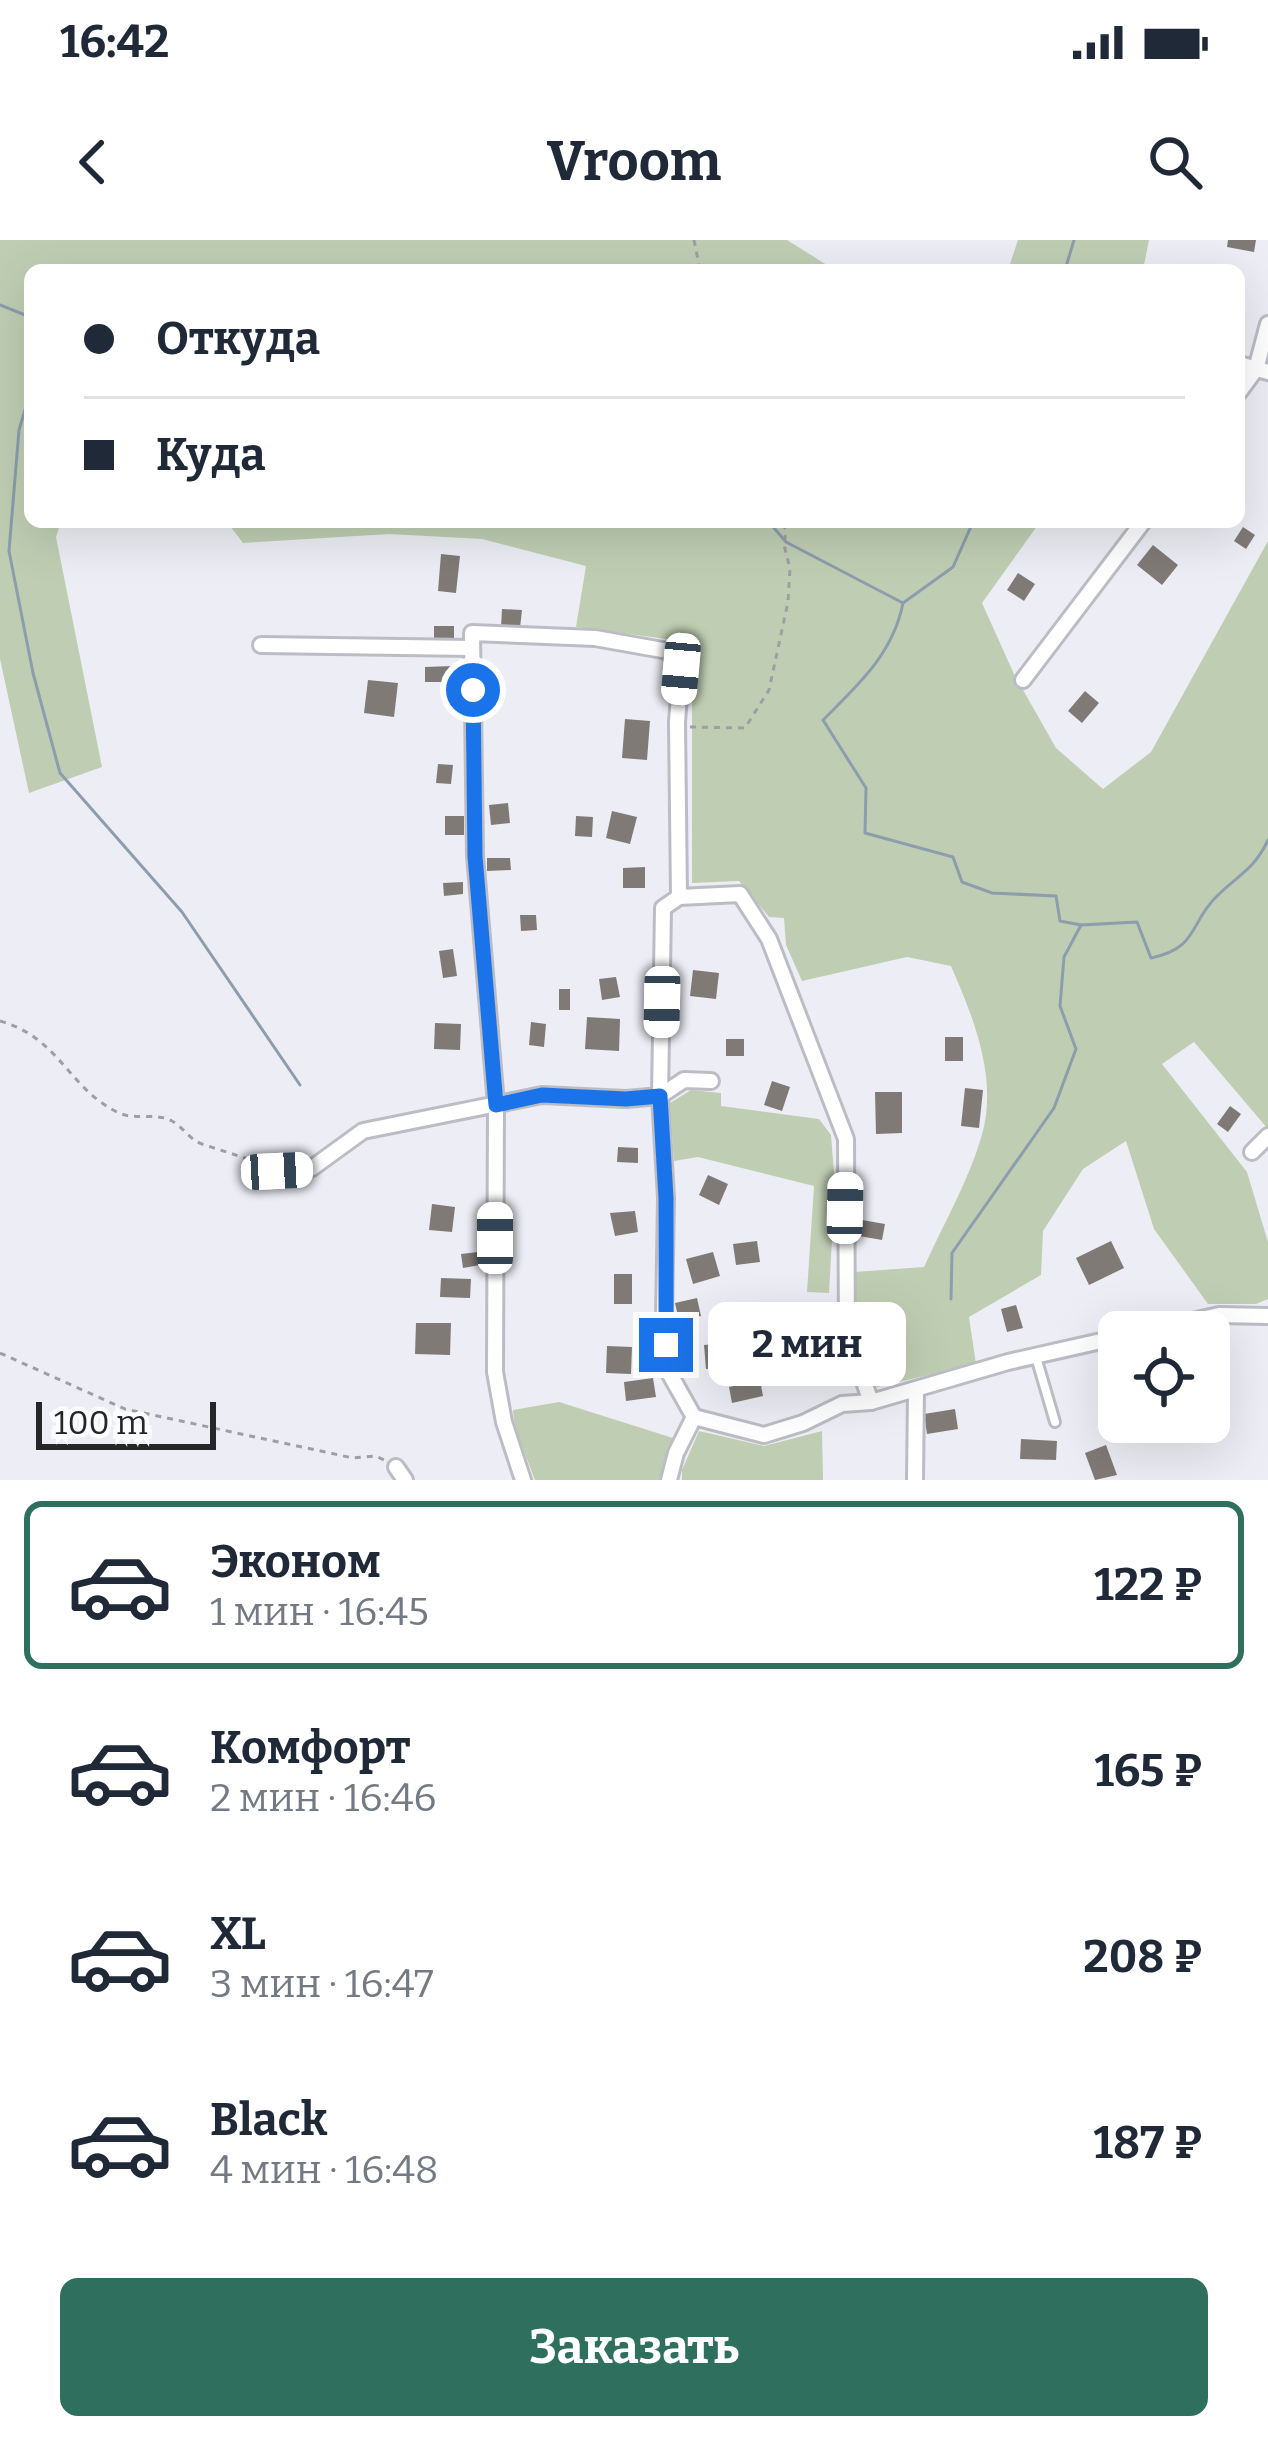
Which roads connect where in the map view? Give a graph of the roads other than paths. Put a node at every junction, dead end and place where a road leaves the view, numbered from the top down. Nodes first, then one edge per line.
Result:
1 (1268, 324) edge
2 (1262, 371) edge
3 (1138, 528) edge
4 (261, 646) dead end
5 (472, 648) junction
6 (1023, 680) dead end
7 (679, 898) junction
8 (711, 1081) dead end
9 (660, 1096) junction
10 (496, 1105) junction
11 (1268, 1136) edge
12 (1252, 1152) dead end
13 (277, 1171) road end
14 (1230, 1315) edge
15 (1268, 1316) edge
16 (1098, 1341) edge
17 (1035, 1355) junction
18 (916, 1390) junction
19 (871, 1402) junction
20 (694, 1417) junction
21 (1055, 1422) dead end
22 (523, 1480) edge
23 (670, 1480) edge
24 (915, 1480) edge

1 - 2 street
3 - 6 street
4 - 5 street
5 - 7 street
5 - 10 street
7 - 9 street
7 - 19 street
8 - 9 street
9 - 10 street
9 - 20 street
10 - 13 street
10 - 22 street
11 - 12 street
14 - 15 street
16 - 17 street
17 - 18 street
17 - 21 lane
18 - 19 street
18 - 24 street
19 - 20 street
20 - 23 street

